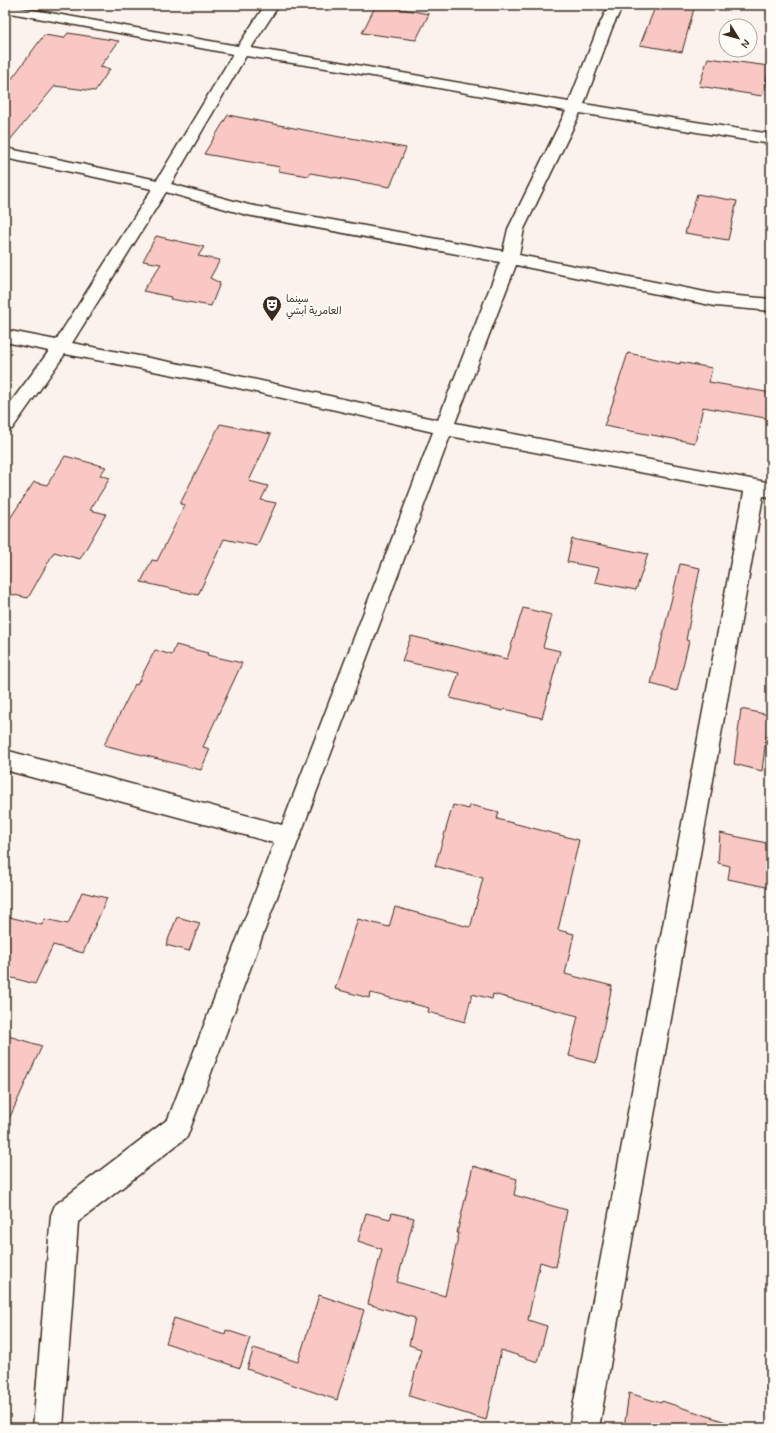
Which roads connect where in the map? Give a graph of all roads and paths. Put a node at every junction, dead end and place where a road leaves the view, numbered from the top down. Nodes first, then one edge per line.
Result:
1 (272, 5) edge
2 (616, 5) edge
3 (5, 8) edge
4 (242, 51) junction
5 (575, 107) junction
6 (771, 139) edge
7 (5, 153) edge
8 (162, 186) junction
9 (510, 258) junction
10 (771, 304) edge
11 (5, 336) edge
12 (61, 347) junction
13 (5, 424) edge
14 (444, 428) junction
15 (763, 488) edge
16 (5, 760) edge
17 (288, 837) junction
18 (48, 1428) edge
19 (584, 1428) edge

1 - 4 street
2 - 5 street
3 - 4 street
4 - 5 street
4 - 8 street
5 - 6 street
5 - 9 street
7 - 8 street
8 - 9 street
8 - 12 street
9 - 10 street
9 - 14 street
11 - 12 street
12 - 13 street
12 - 14 street
14 - 15 street
14 - 17 street
15 - 19 street
16 - 17 street
17 - 18 street

